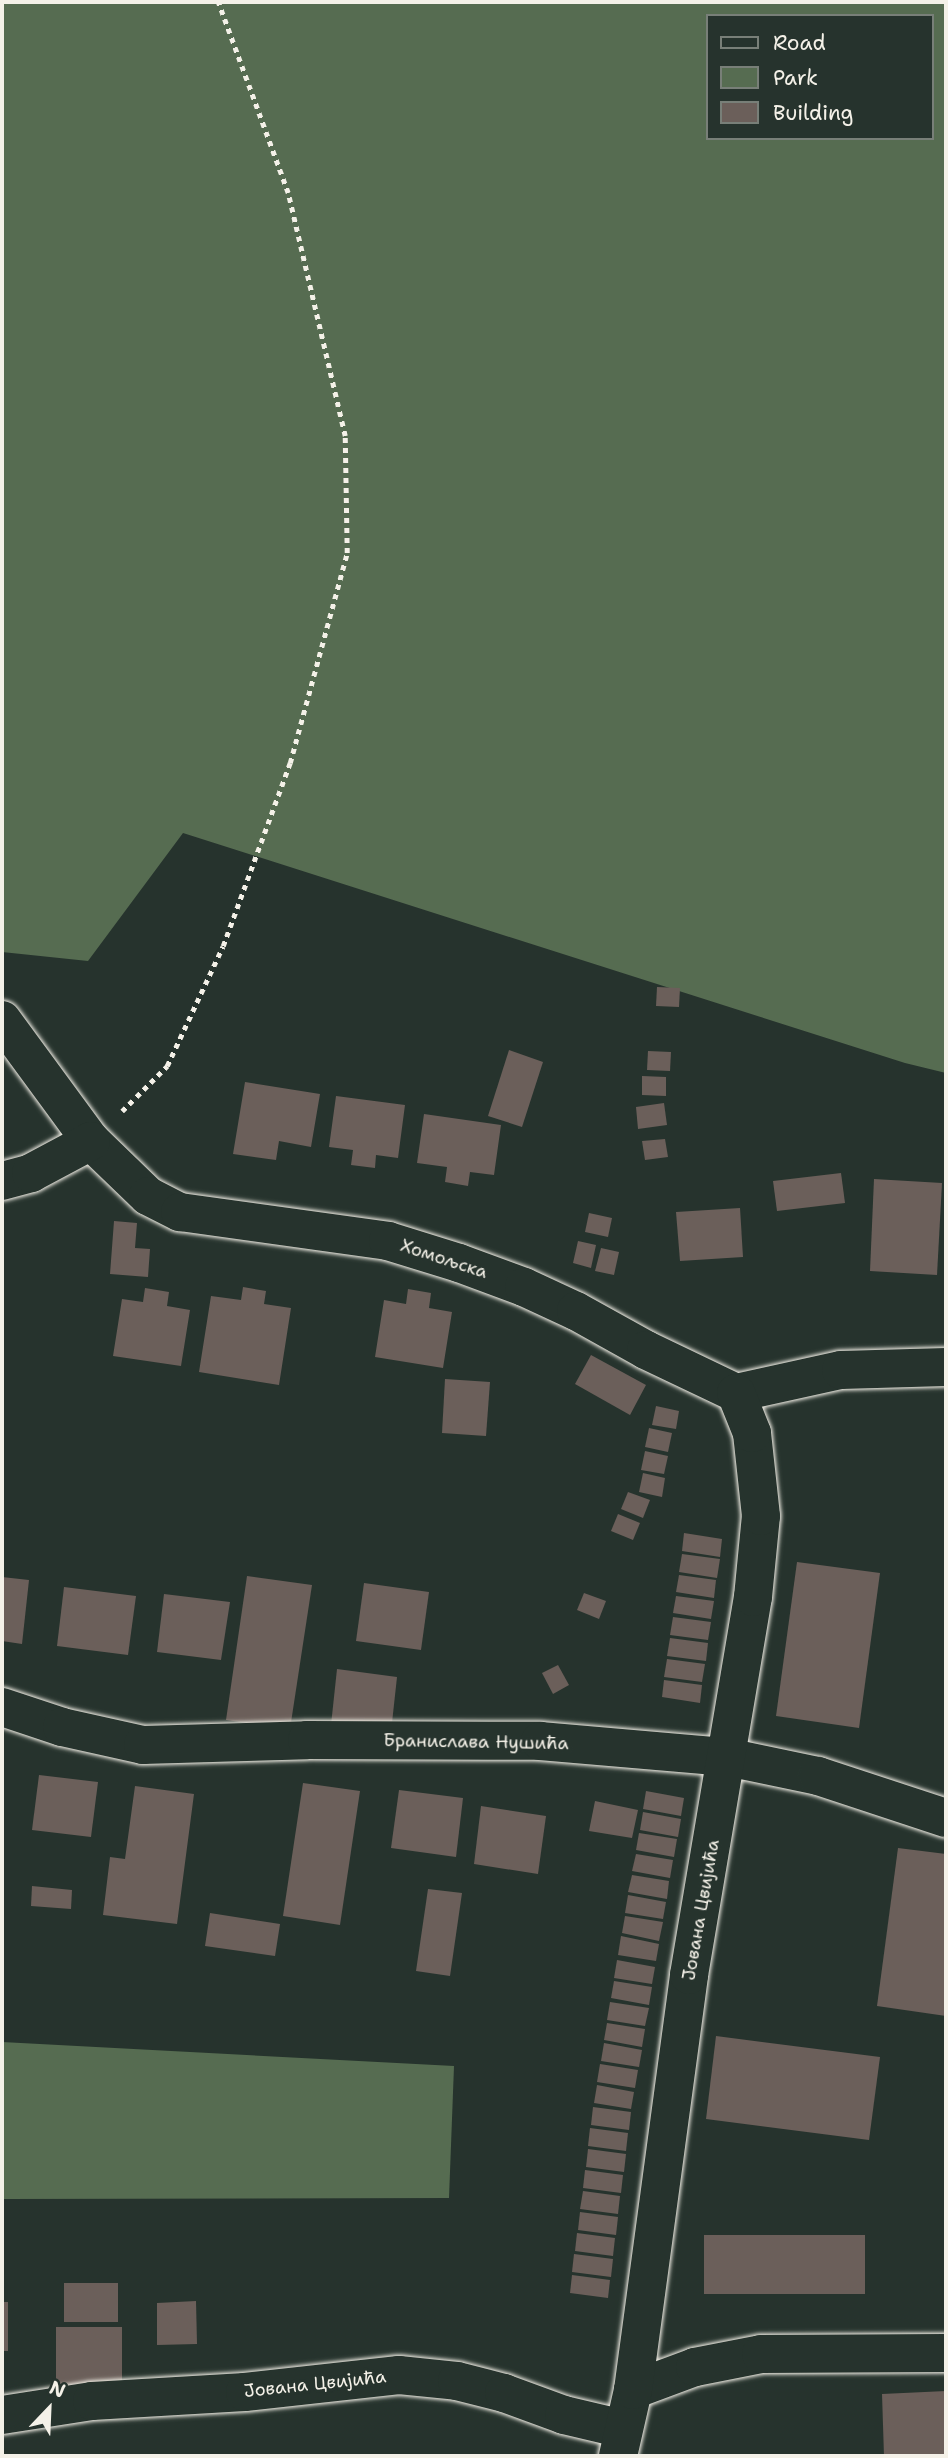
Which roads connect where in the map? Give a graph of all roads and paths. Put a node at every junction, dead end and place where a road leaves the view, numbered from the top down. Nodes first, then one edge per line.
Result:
1 (218, 2) edge
2 (2, 1020) edge
3 (91, 1141) junction
4 (2, 1181) edge
5 (946, 1367) edge
6 (736, 1393) junction
7 (2, 1707) edge
8 (727, 1757) junction
9 (946, 1818) edge
10 (946, 2353) edge
11 (633, 2390) junction
12 (2, 2415) edge
13 (621, 2443) edge

1 - 3 path
2 - 3 street, Хомољска
3 - 4 street
3 - 6 street, Хомољска
5 - 6 street
6 - 8 street, Јована Цвијића
7 - 8 street, Бранислава Нушића
8 - 9 street, Бранислава Нушића
8 - 11 street, Јована Цвијића
10 - 11 street
11 - 13 street, Јована Цвијића
12 - 13 street, Јована Цвијића

